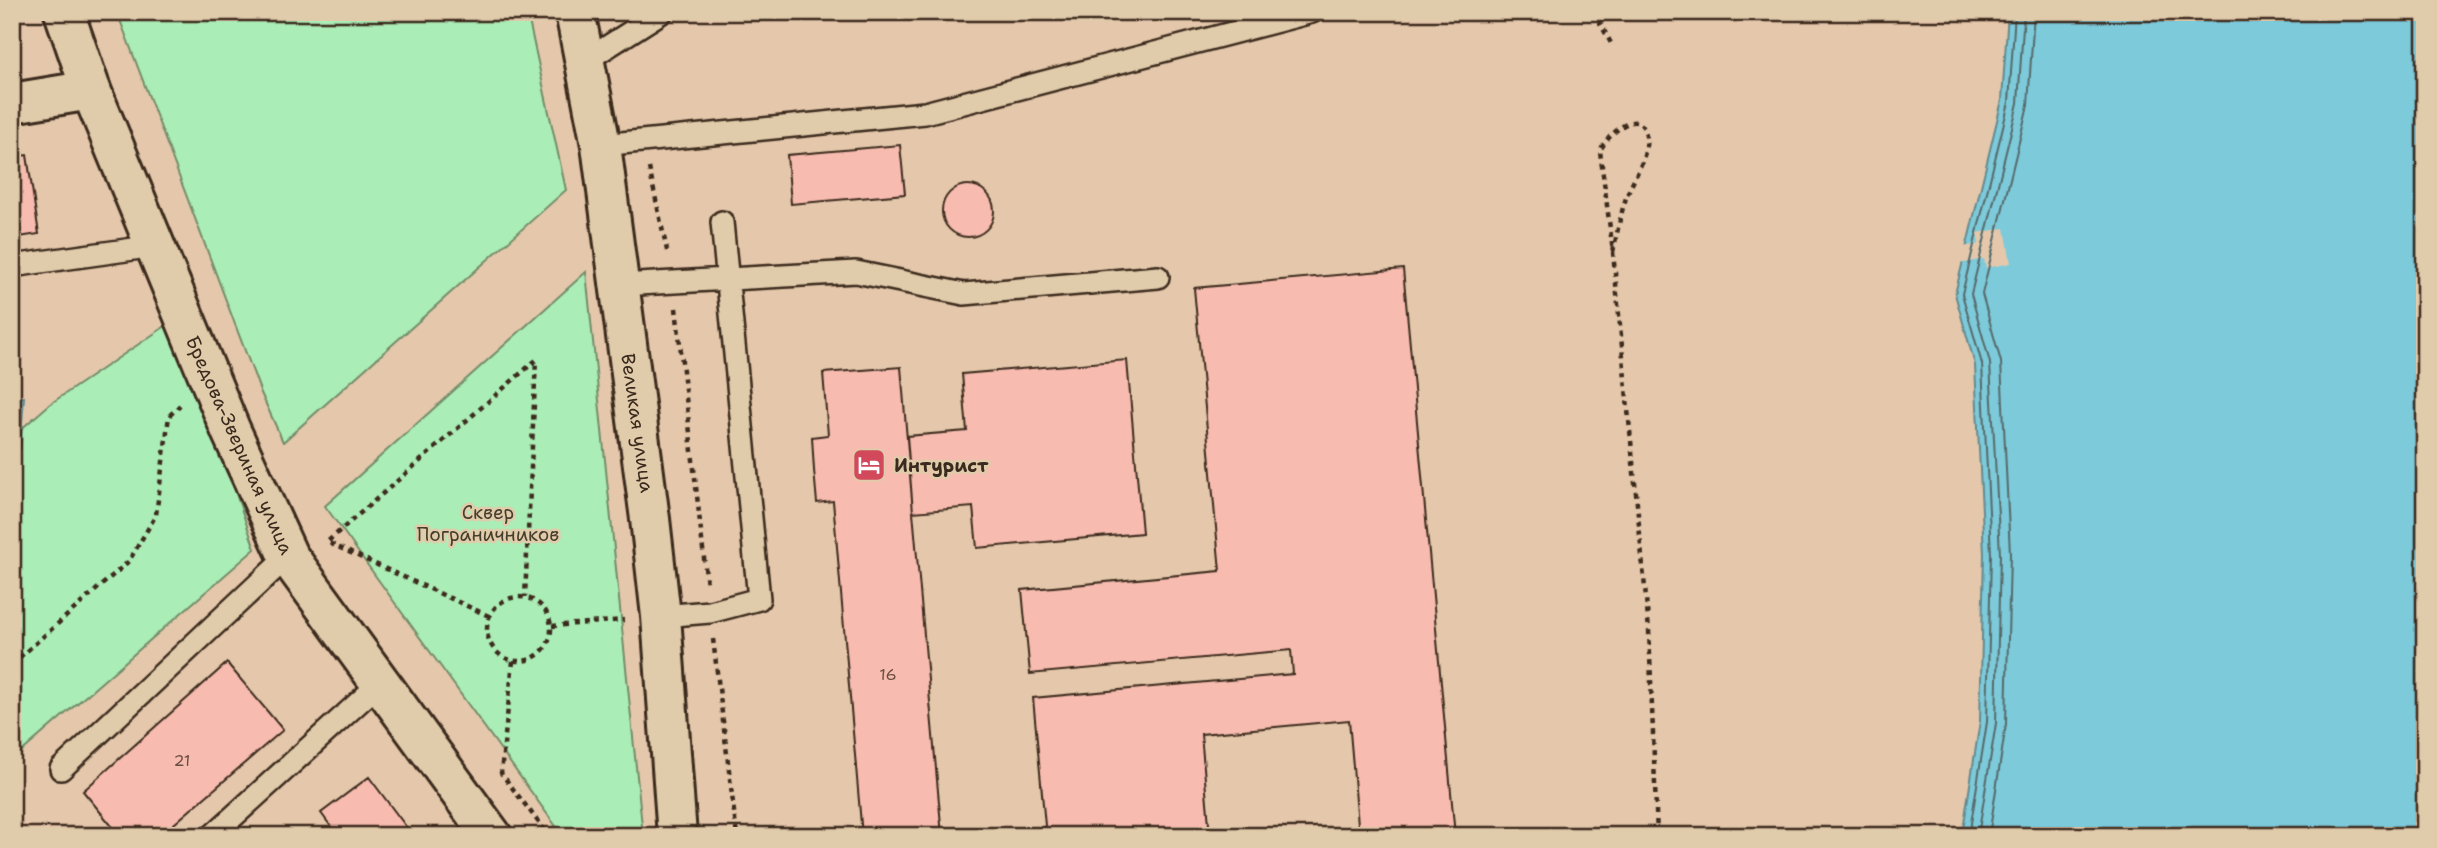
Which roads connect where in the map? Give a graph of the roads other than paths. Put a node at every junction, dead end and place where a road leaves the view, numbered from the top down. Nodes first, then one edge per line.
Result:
1 (64, 12) edge
2 (575, 12) edge
3 (662, 12) edge
4 (1312, 12) edge
5 (584, 61) junction
6 (91, 90) junction
7 (12, 103) edge
8 (619, 144) junction
9 (722, 222) dead end
10 (155, 246) junction
11 (12, 266) edge
12 (1158, 277) dead end
13 (727, 278) junction
14 (620, 285) junction
15 (288, 556) junction
16 (646, 618) junction
17 (380, 683) junction
18 (61, 769) dead end
19 (212, 836) edge
20 (492, 836) edge
21 (677, 836) edge

1 - 6 street, Бредова-Звериная улица
2 - 5 street, Великая улица
3 - 5 lane
4 - 8 lane
5 - 8 street, Великая улица
6 - 7 street
6 - 10 street, Бредова-Звериная улица
8 - 14 street, Великая улица
9 - 13 lane
10 - 11 lane
10 - 15 street, Бредова-Звериная улица
12 - 13 lane
13 - 14 lane
13 - 16 lane
14 - 16 street, Великая улица
15 - 17 street, Бредова-Звериная улица
15 - 18 lane
16 - 21 street, Великая улица
17 - 19 lane
17 - 20 street, Бредова-Звериная улица

